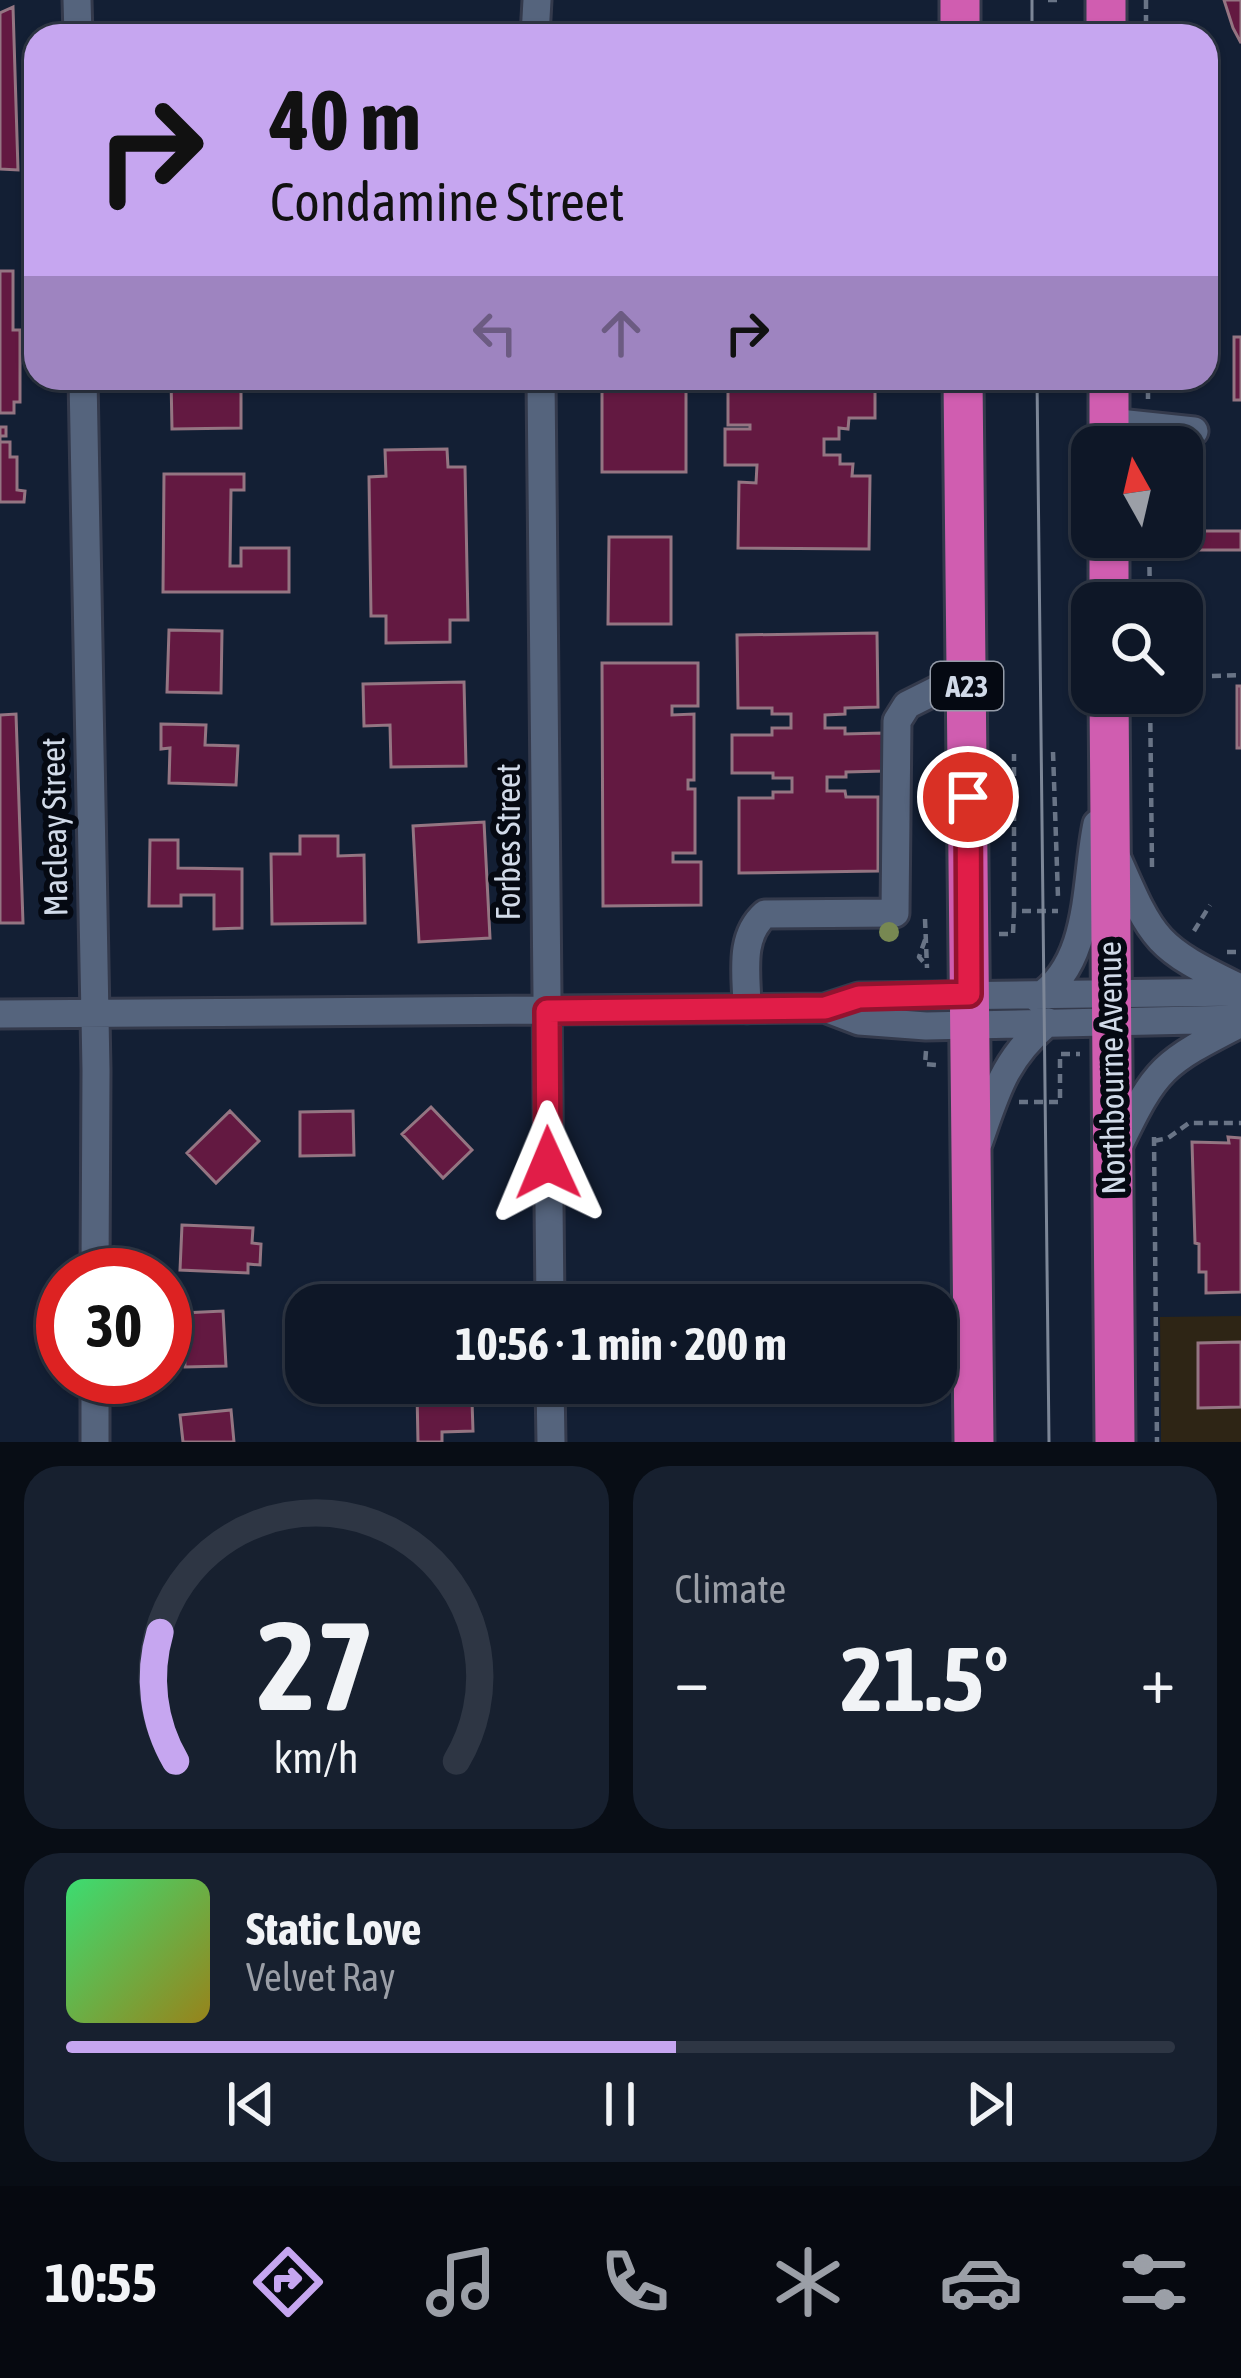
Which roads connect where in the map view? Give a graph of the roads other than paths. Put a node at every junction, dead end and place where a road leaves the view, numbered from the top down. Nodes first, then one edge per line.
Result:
1 (83, 390) edge
2 (541, 390) edge
3 (963, 390) edge
4 (1109, 390) edge
5 (1109, 426) edge
6 (967, 675) junction
7 (1108, 714) edge
8 (1109, 767) junction
9 (1109, 841) junction
10 (1241, 990) edge
11 (1045, 994) junction
12 (1103, 1003) junction
13 (747, 1009) junction
14 (547, 1011) junction
15 (0, 1014) edge
16 (976, 1015) junction
17 (95, 1016) junction
18 (1241, 1021) edge
19 (1045, 1024) junction
20 (1112, 1160) junction
21 (972, 1162) junction
22 (95, 1248) edge
23 (550, 1284) edge
24 (95, 1404) edge
25 (550, 1404) edge
26 (95, 1442) edge
27 (551, 1442) edge
28 (974, 1442) edge
29 (1114, 1442) edge

1 - 17 street, Macleay Street
2 - 14 street, Forbes Street
3 - 6 highway, A23
4 - 5 highway
6 - 13 street
6 - 16 highway, A23
7 - 8 highway, Northbourne Avenue
8 - 9 highway, Northbourne Avenue
8 - 11 street
9 - 10 street
9 - 12 highway, Northbourne Avenue
10 - 12 street
11 - 12 street
11 - 16 street
12 - 18 street
12 - 19 street
12 - 19 street
12 - 20 highway, Northbourne Avenue
13 - 14 street
13 - 16 street
14 - 17 street
14 - 23 street, Forbes Street
15 - 17 street
16 - 19 street
16 - 21 highway, A23
17 - 22 street, Macleay Street
18 - 20 street
19 - 21 street
20 - 29 highway, Northbourne Avenue
21 - 28 highway, A23
24 - 26 street
25 - 27 street

